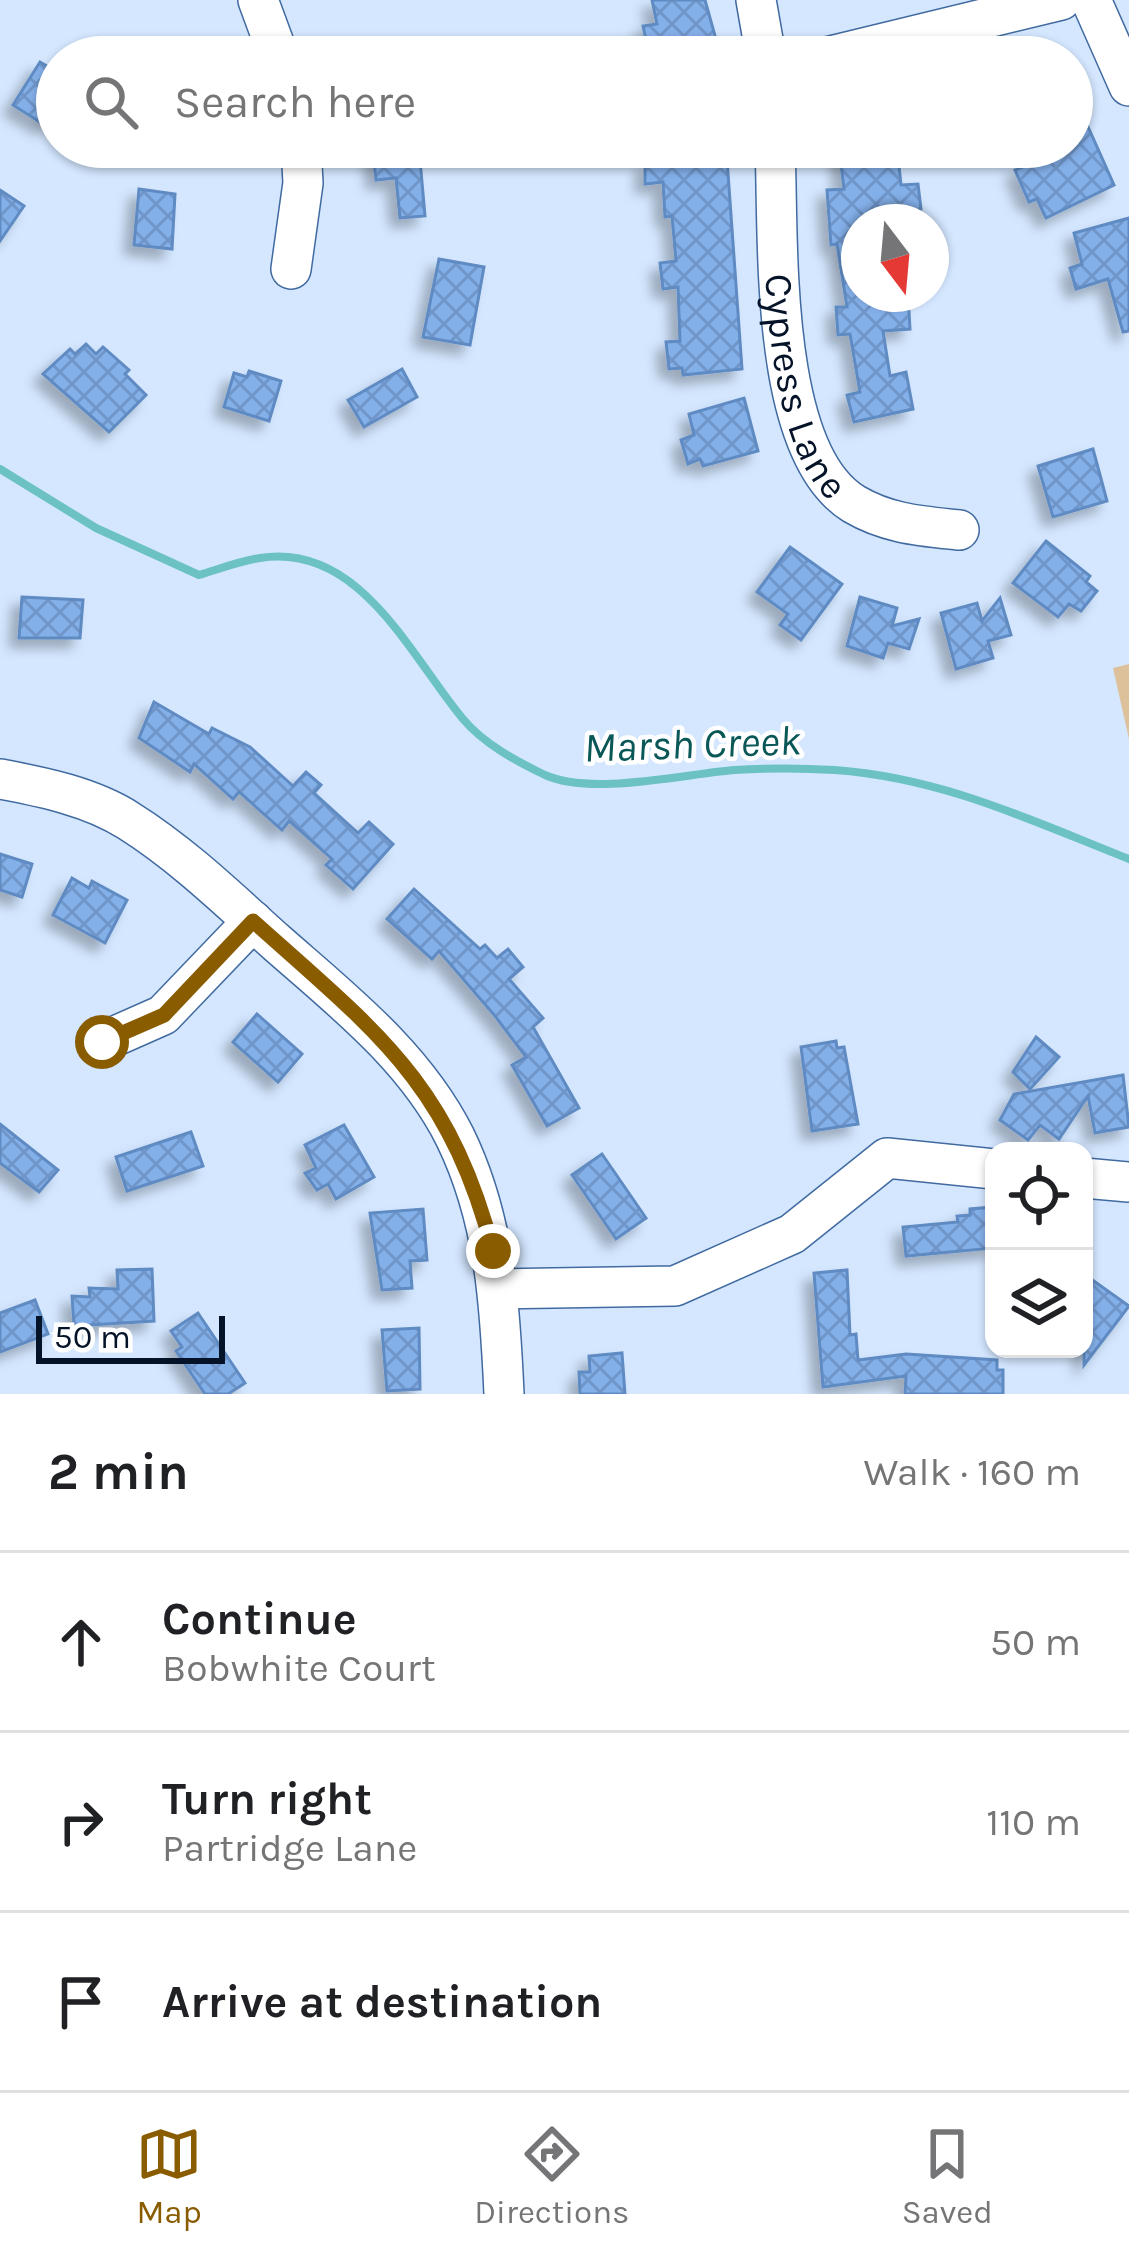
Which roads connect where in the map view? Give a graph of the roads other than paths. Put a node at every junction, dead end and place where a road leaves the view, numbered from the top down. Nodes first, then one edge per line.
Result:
1 (258, 0) edge
2 (755, 0) edge
3 (1061, 0) edge
4 (1091, 0) edge
5 (271, 36) edge
6 (762, 36) edge
7 (913, 36) edge
8 (1129, 86) edge
9 (302, 168) edge
10 (777, 168) edge
11 (292, 269) dead end
12 (959, 530) dead end
13 (0, 779) edge
14 (253, 921) junction
15 (102, 1042) dead end
16 (985, 1168) edge
17 (1093, 1179) edge
18 (1129, 1182) edge
19 (500, 1289) junction
20 (504, 1394) edge

1 - 5 street
2 - 6 street
3 - 7 street
4 - 8 street
9 - 11 street
10 - 12 street, Cypress Lane
13 - 14 street
14 - 15 street
14 - 19 street
16 - 19 street
17 - 18 street
19 - 20 street

